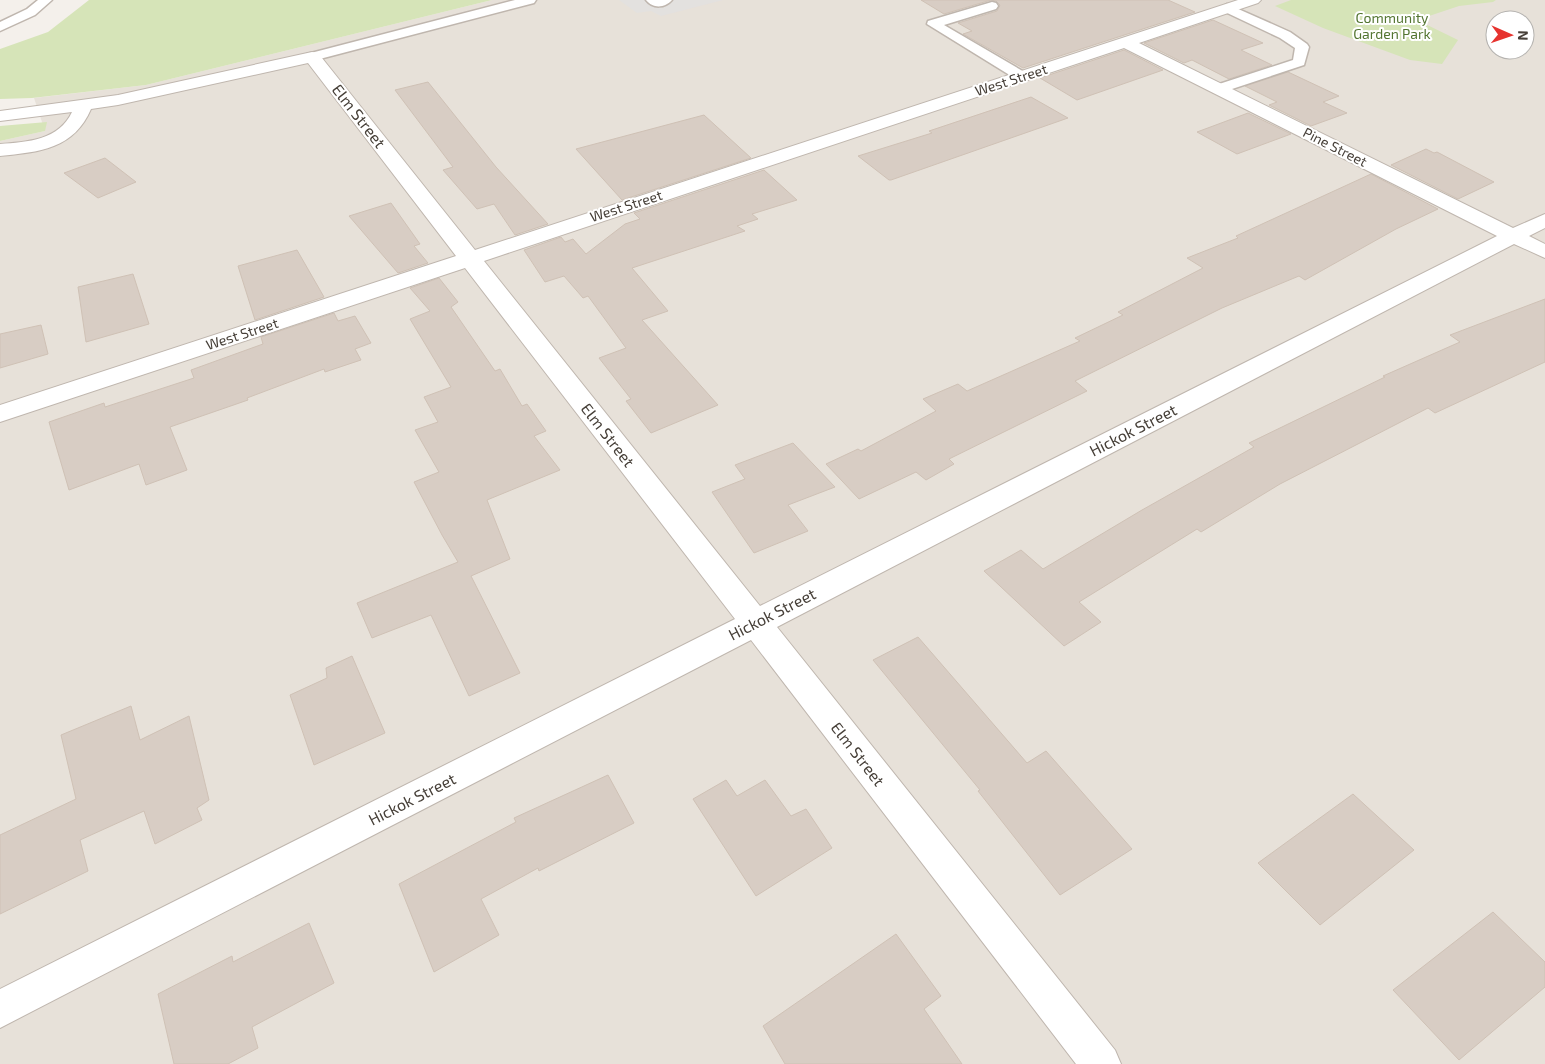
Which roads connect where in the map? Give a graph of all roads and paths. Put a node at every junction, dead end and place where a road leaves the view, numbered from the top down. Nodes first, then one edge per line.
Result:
1 (46, 0) edge
2 (530, 0) edge
3 (652, 0) edge
4 (666, 0) edge
5 (1253, 0) edge
6 (992, 6) dead end
7 (1227, 8) junction
8 (0, 27) edge
9 (1125, 42) junction
10 (312, 57) junction
11 (1022, 76) junction
12 (1218, 89) junction
13 (84, 106) junction
14 (0, 116) edge
15 (0, 150) edge
16 (1545, 220) edge
17 (1513, 236) junction
18 (1545, 252) edge
19 (470, 258) junction
20 (0, 414) edge
21 (755, 623) junction
22 (0, 1009) edge
23 (1101, 1064) edge

1 - 8 lane
2 - 10 lane
3 - 4 lane
5 - 7 street, West Street
6 - 11 lane
7 - 9 street, West Street
7 - 12 lane
9 - 11 street, West Street
9 - 12 street, Pine Street
10 - 13 street
10 - 19 street, Elm Street
11 - 19 street, West Street
12 - 17 street, Pine Street
13 - 14 street
13 - 15 street
16 - 17 street, Hickok Street
17 - 18 street, Pine Street
17 - 21 street, Hickok Street
19 - 20 street, West Street
19 - 21 street, Elm Street
21 - 22 street, Hickok Street
21 - 23 street, Elm Street

